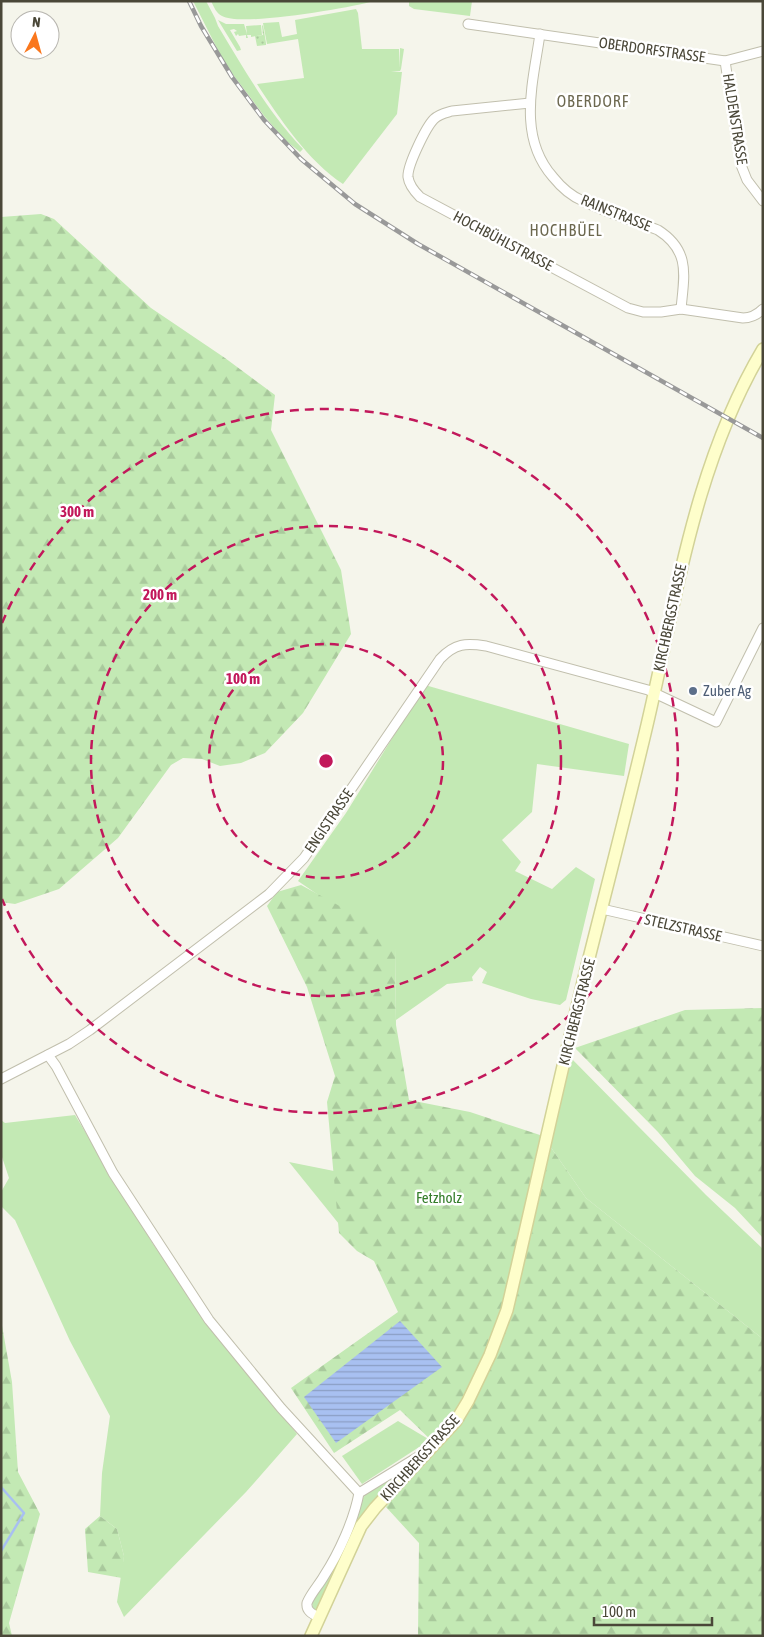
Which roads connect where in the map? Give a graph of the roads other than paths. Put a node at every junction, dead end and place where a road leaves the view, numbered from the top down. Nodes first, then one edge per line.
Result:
1 (468, 24) dead end
2 (540, 34) junction
3 (763, 51) edge
4 (726, 61) junction
5 (530, 103) junction
6 (763, 201) edge
7 (681, 309) junction
8 (763, 309) edge
9 (763, 350) edge
10 (763, 628) edge
11 (654, 693) junction
12 (602, 909) junction
13 (763, 946) edge
14 (48, 1056) junction
15 (1, 1079) edge
16 (431, 1449) junction
17 (359, 1493) junction
18 (319, 1617) junction
19 (311, 1636) edge

1 - 2 street, OBERDORFSTRASSE
2 - 4 street, OBERDORFSTRASSE
2 - 5 street, RAINSTRASSE
3 - 4 street, OBERDORFSTRASSE
4 - 6 street, HALDENSTRASSE
5 - 7 street, RAINSTRASSE
5 - 7 street, HOCHBÜHLSTRASSE
7 - 8 street, HOCHBÜHLSTRASSE
9 - 11 main road, KIRCHBERGSTRASSE
10 - 11 street, ENGISTRASSE
11 - 12 main road, KIRCHBERGSTRASSE
11 - 14 street, ENGISTRASSE
12 - 13 street, STELZSTRASSE
12 - 16 main road, KIRCHBERGSTRASSE
14 - 15 street, ENGISTRASSE
14 - 17 street
16 - 17 street
16 - 18 main road, KIRCHBERGSTRASSE
17 - 18 street
18 - 19 main road, KIRCHBERGSTRASSE

